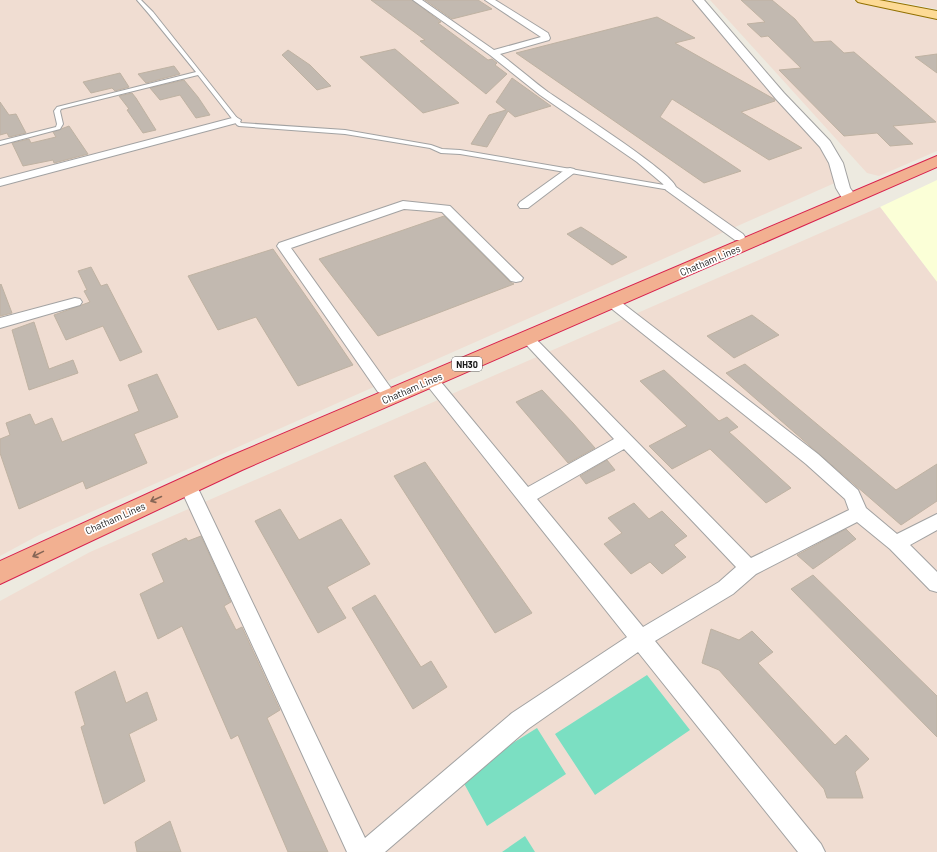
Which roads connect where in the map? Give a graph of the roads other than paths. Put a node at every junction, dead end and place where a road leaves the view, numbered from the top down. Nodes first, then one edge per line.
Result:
1 (139, 0) edge
2 (417, 0) edge
3 (489, 0) edge
4 (698, 0) edge
5 (862, 0) edge
6 (883, 0) edge
7 (937, 11) edge
8 (937, 15) edge
9 (494, 53) junction
10 (199, 73) junction
11 (236, 120) junction
12 (0, 143) edge
13 (937, 153) edge
14 (937, 161) edge
15 (570, 171) junction
16 (0, 182) edge
17 (670, 188) junction
18 (847, 195) junction
19 (524, 205) dead end
20 (739, 237) junction
21 (516, 278) dead end
22 (75, 302) dead end
23 (612, 302) junction
24 (0, 323) edge
25 (526, 338) junction
26 (430, 380) junction
27 (383, 388) junction
28 (626, 440) junction
29 (188, 485) junction
30 (525, 497) junction
31 (859, 513) junction
32 (937, 521) edge
33 (896, 544) junction
34 (0, 556) edge
35 (750, 568) junction
36 (0, 573) edge
37 (937, 584) edge
38 (640, 639) junction
39 (359, 852) edge
40 (367, 852) edge
41 (813, 852) edge

1 - 10 lane
2 - 9 street
3 - 9 street
4 - 18 street
5 - 8 main road
6 - 7 main road
9 - 17 street
10 - 11 lane
10 - 12 lane
11 - 15 lane
11 - 16 street
13 - 18 highway, Chatham Lines / NH30
14 - 18 highway, Chatham Lines / NH30
15 - 17 lane
15 - 19 street
17 - 20 street
18 - 20 highway, Chatham Lines / NH30
18 - 23 highway, Chatham Lines / NH30
20 - 27 highway, Chatham Lines / NH30
21 - 27 street
22 - 24 street
23 - 25 highway, Chatham Lines / NH30
23 - 31 street
25 - 26 highway, Chatham Lines / NH30
25 - 28 street
26 - 29 highway, Chatham Lines / NH30
26 - 30 street
27 - 34 highway, Chatham Lines / NH30
28 - 30 street
28 - 35 street
29 -> 36 highway, Chatham Lines / NH30
29 - 39 street
30 - 38 street
31 - 33 street
31 - 35 street
32 - 33 street
33 - 37 street
35 - 38 street
38 - 40 street
38 - 41 street

